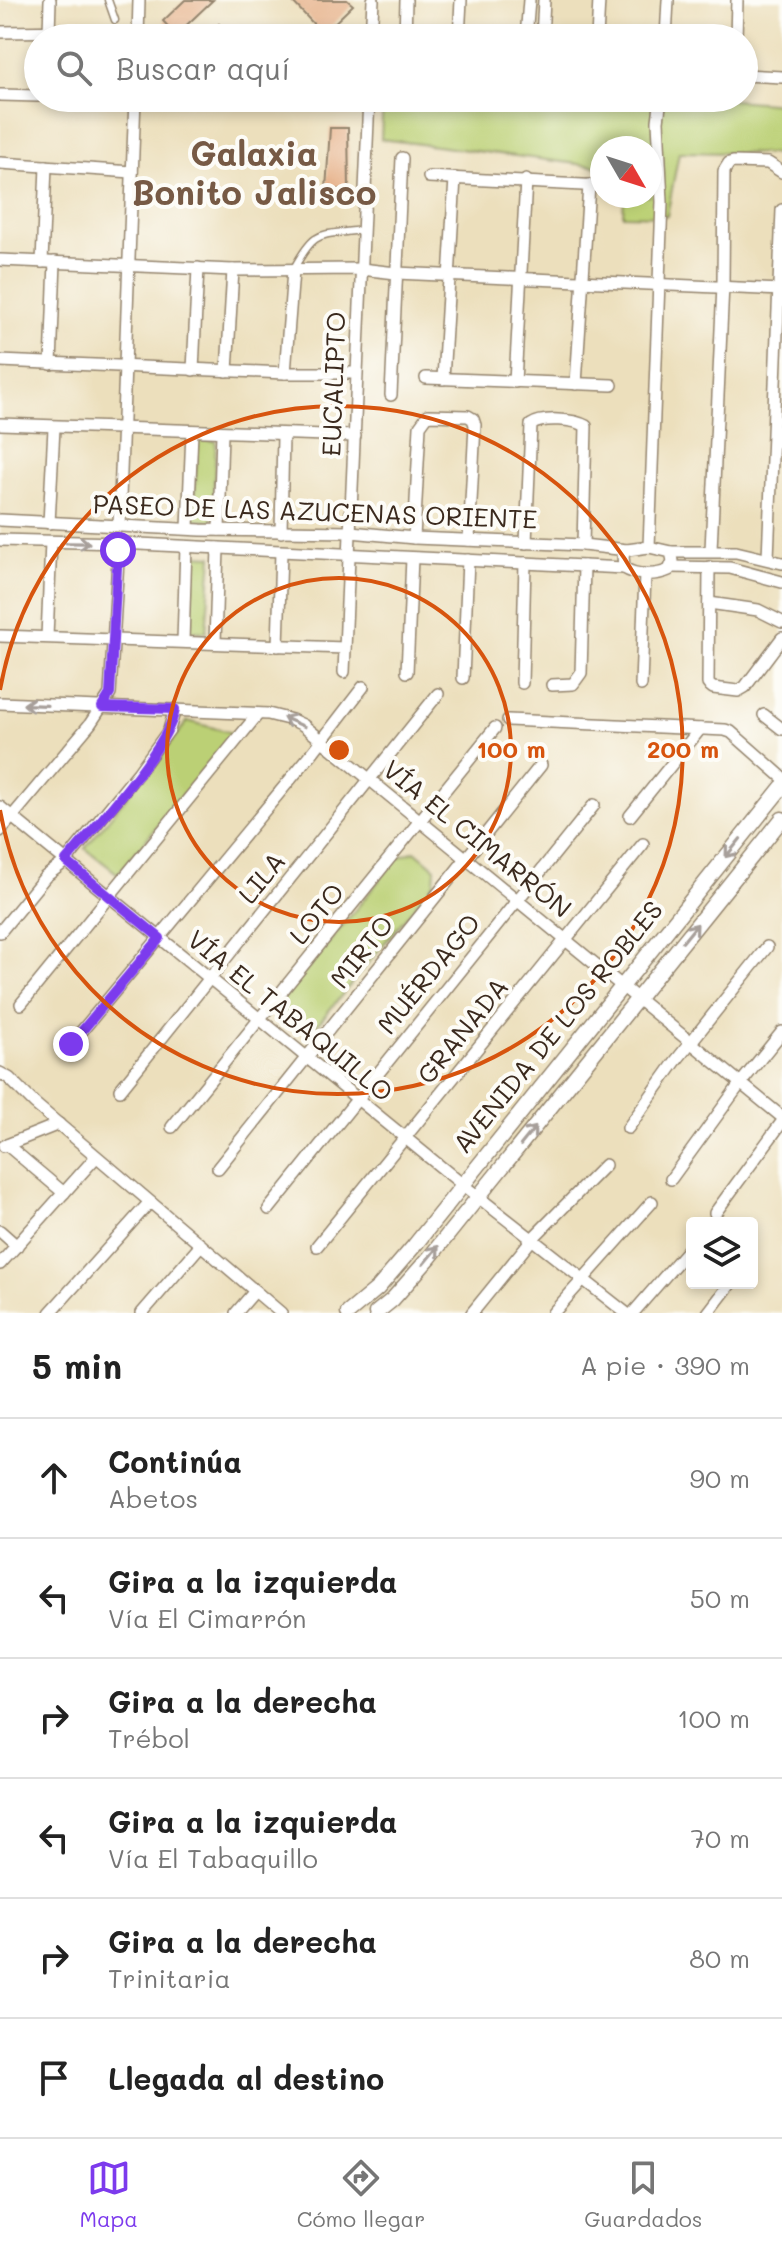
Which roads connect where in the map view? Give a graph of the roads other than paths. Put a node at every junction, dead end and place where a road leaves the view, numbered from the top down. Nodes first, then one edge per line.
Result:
1 (50, 0) edge
2 (108, 0) edge
3 (139, 0) edge
4 (373, 0) edge
5 (406, 0) edge
6 (461, 0) edge
7 (529, 0) edge
8 (544, 0) edge
9 (599, 0) edge
10 (668, 0) edge
11 (737, 0) edge
12 (115, 20) dead end
13 (49, 24) edge
14 (138, 24) edge
15 (372, 24) edge
16 (405, 24) edge
17 (460, 24) edge
18 (527, 24) edge
19 (543, 24) edge
20 (598, 24) edge
21 (667, 24) edge
22 (736, 24) edge
23 (0, 32) edge
24 (24, 32) edge
25 (758, 76) edge
26 (782, 77) edge
27 (0, 95) edge
28 (24, 96) edge
29 (134, 112) edge
30 (368, 112) edge
31 (659, 112) edge
32 (402, 158) dead end
33 (0, 163) edge
34 (46, 166) junction
35 (132, 172) junction
36 (782, 172) edge
37 (429, 177) dead end
38 (455, 178) junction
39 (526, 180) junction
40 (589, 185) joint
41 (782, 210) edge
42 (363, 230) junction
43 (0, 260) edge
44 (48, 262) junction
45 (131, 264) junction
46 (198, 268) junction
47 (361, 269) junction
48 (233, 270) junction
49 (293, 271) junction
50 (396, 273) junction
51 (450, 275) junction
52 (520, 278) junction
53 (582, 282) junction
54 (658, 284) junction
55 (723, 285) junction
56 (779, 290) edge
57 (0, 361) edge
58 (51, 364) junction
59 (125, 367) junction
60 (193, 370) junction
61 (227, 371) junction
62 (285, 373) junction
63 (356, 373) junction
64 (426, 378) dead end
65 (443, 379) junction
66 (515, 382) junction
67 (576, 384) junction
68 (612, 385) dead end
69 (391, 395) dead end
70 (0, 424) edge
71 (54, 428) junction
72 (121, 430) junction
73 (192, 432) junction
74 (222, 433) junction
75 (283, 435) junction
76 (355, 436) junction
77 (0, 520) edge
78 (49, 523) junction
79 (119, 525) junction
80 (188, 528) junction
81 (219, 530) junction
82 (281, 532) junction
83 (351, 532) junction
84 (414, 538) junction
85 (0, 540) edge
86 (469, 540) junction
87 (51, 542) junction
88 (119, 543) junction
89 (526, 543) junction
90 (583, 545) junction
91 (186, 547) junction
92 (649, 547) junction
93 (218, 548) junction
94 (627, 550) junction
95 (711, 550) junction
96 (281, 552) junction
97 (671, 552) junction
98 (351, 556) junction
99 (412, 558) junction
100 (768, 558) junction
101 (468, 560) junction
102 (525, 563) junction
103 (782, 563) edge
104 (584, 566) junction
105 (672, 567) junction
106 (709, 567) junction
107 (624, 568) junction
108 (645, 574) junction
109 (782, 582) edge
110 (709, 603) junction
111 (782, 622) edge
112 (0, 636) edge
113 (47, 637) junction
114 (115, 638) junction
115 (782, 638) edge
116 (183, 641) junction
117 (215, 642) junction
118 (278, 646) junction
119 (345, 648) junction
120 (344, 672) dead end
121 (407, 672) dead end
122 (463, 678) dead end
123 (522, 683) dead end
124 (552, 685) dead end
125 (641, 685) dead end
126 (363, 687) dead end
127 (438, 694) dead end
128 (2, 707) edge
129 (102, 707) junction
130 (175, 709) junction
131 (258, 714) junction
132 (764, 715) dead end
133 (508, 720) dead end
134 (495, 728) dead end
135 (700, 729) junction
136 (782, 729) edge
137 (322, 740) junction
138 (541, 765) dead end
139 (782, 777) edge
140 (370, 780) junction
141 (782, 787) edge
142 (594, 805) dead end
143 (0, 807) edge
144 (630, 816) dead end
145 (12, 817) junction
146 (782, 819) edge
147 (422, 821) junction
148 (0, 831) edge
149 (643, 844) dead end
150 (465, 857) junction
151 (66, 861) junction
152 (110, 897) junction
153 (516, 899) junction
154 (0, 932) edge
155 (160, 938) junction
156 (566, 939) junction
157 (767, 947) dead end
158 (210, 978) junction
159 (622, 986) junction
160 (637, 999) junction
161 (21, 1004) dead end
162 (260, 1019) junction
163 (782, 1032) edge
164 (71, 1044) dead end
165 (690, 1044) junction
166 (306, 1057) junction
167 (0, 1073) edge
168 (740, 1084) junction
169 (120, 1090) dead end
170 (357, 1099) junction
171 (782, 1120) edge
172 (59, 1124) junction
173 (172, 1127) dead end
174 (628, 1128) dead end
175 (405, 1137) junction
176 (3, 1146) edge
177 (96, 1157) junction
178 (605, 1165) dead end
179 (218, 1168) dead end
180 (671, 1179) dead end
181 (463, 1185) junction
182 (64, 1193) junction
183 (479, 1197) junction
184 (652, 1202) dead end
185 (149, 1203) junction
186 (269, 1209) dead end
187 (715, 1213) dead end
188 (0, 1231) edge
189 (533, 1238) junction
190 (201, 1245) junction
191 (17, 1246) junction
192 (317, 1246) dead end
193 (686, 1252) edge
194 (0, 1264) edge
195 (581, 1278) junction
196 (726, 1289) edge
197 (255, 1291) junction
198 (370, 1296) junction
199 (379, 1312) edge
200 (50, 1313) edge
201 (142, 1313) edge
202 (236, 1313) edge
203 (281, 1313) edge
204 (348, 1313) edge
205 (472, 1313) edge
206 (553, 1313) edge
207 (626, 1313) edge
208 (633, 1313) edge
209 (708, 1313) edge

1 - 13 street
2 - 12 lane
3 - 14 street
4 - 15 street
5 - 16 street
6 - 17 street
7 - 18 street
8 - 19 street
9 - 20 street
10 - 21 street
11 - 22 street
23 - 24 street
25 - 26 street
27 - 28 street
29 - 35 street
30 - 42 street, EUCALIPTO
31 - 54 street
32 - 50 street
33 - 34 street
34 - 35 street
34 - 44 street
35 - 45 street
36 - 55 street
37 - 38 street
38 - 39 street
38 - 51 street
39 - 40 street
39 - 52 street
40 - 53 street
41 - 56 street
42 - 47 street, EUCALIPTO
42 - 49 lane
43 - 44 street
44 - 45 street
44 - 58 street
45 - 46 street
45 - 59 street
46 - 48 street
46 - 60 street
47 - 49 street
47 - 50 street
47 - 63 street, EUCALIPTO
48 - 49 street
48 - 61 street
49 - 62 street
50 - 51 street
50 - 69 street
51 - 52 street
51 - 65 street
52 - 53 street
52 - 66 street
53 - 54 street
53 - 67 street
54 - 55 street
54 - 92 street
55 - 56 street
55 - 95 street
56 - 100 street
57 - 58 street
58 - 59 street
59 - 60 street
59 - 72 street
60 - 61 street
61 - 62 street
62 - 63 street
63 - 76 street, EUCALIPTO
64 - 65 street
65 - 66 street
66 - 67 street
67 - 68 street
70 - 71 street
71 - 72 street
71 - 78 street
72 - 73 street
72 - 79 street
73 - 74 street
73 - 80 street
74 - 75 street
74 - 81 street
75 - 76 street
75 - 82 street
76 - 83 street, EUCALIPTO
77 - 78 street, PASEO DE LAS AZUCENAS ORIENTE
78 - 79 street, PASEO DE LAS AZUCENAS ORIENTE
79 - 80 street, PASEO DE LAS AZUCENAS ORIENTE
80 - 81 street, PASEO DE LAS AZUCENAS ORIENTE
81 - 82 street, PASEO DE LAS AZUCENAS ORIENTE
82 - 83 street, PASEO DE LAS AZUCENAS ORIENTE
83 - 84 street, PASEO DE LAS AZUCENAS ORIENTE
83 - 98 street, EUCALIPTO
84 - 86 street, PASEO DE LAS AZUCENAS ORIENTE
84 - 86 street
85 - 87 street, PASEO DE LAS AZUCENAS ORIENTE
86 - 89 street, PASEO DE LAS AZUCENAS ORIENTE
87 -> 88 street, PASEO DE LAS AZUCENAS ORIENTE
87 - 113 street
88 - 91 street, PASEO DE LAS AZUCENAS ORIENTE
88 - 114 street
89 - 90 street, PASEO DE LAS AZUCENAS ORIENTE
89 - 90 street
90 - 94 street, PASEO DE LAS AZUCENAS ORIENTE
91 - 93 street, PASEO DE LAS AZUCENAS ORIENTE
91 - 116 street
92 - 94 street, PASEO DE LAS AZUCENAS ORIENTE
92 - 97 street
93 - 96 street, PASEO DE LAS AZUCENAS ORIENTE
93 - 117 street
94 - 107 street
95 - 97 street
95 - 100 street
96 - 98 street, PASEO DE LAS AZUCENAS ORIENTE
96 - 118 street
97 - 105 street
98 - 99 street, PASEO DE LAS AZUCENAS ORIENTE
98 - 119 street, EUCALIPTO
99 - 101 street, PASEO DE LAS AZUCENAS ORIENTE
99 - 121 street
100 - 103 street
101 - 102 street, PASEO DE LAS AZUCENAS ORIENTE
101 - 122 street
102 - 104 street, PASEO DE LAS AZUCENAS ORIENTE
102 - 123 street
104 - 107 street, PASEO DE LAS AZUCENAS ORIENTE
104 - 124 street
105 - 106 street
105 - 108 street
106 - 109 street
106 - 110 street
107 - 108 street, PASEO DE LAS AZUCENAS ORIENTE
108 - 125 street
110 - 111 street
110 - 115 street
112 - 113 street
113 - 114 street
114 - 116 street
114 - 129 street
116 - 117 street
117 - 118 street
118 - 119 street
119 - 120 street, EUCALIPTO
126 - 137 street
127 - 140 street, LILA
129 -> 128 street, VÍA EL CIMARRÓN
129 - 130 street, VÍA EL CIMARRÓN
129 - 145 street
130 - 131 street, VÍA EL CIMARRÓN
130 - 151 street
137 -> 131 street, VÍA EL CIMARRÓN
131 - 152 street
132 - 136 street
133 - 135 street
134 - 147 street, LOTO
135 - 139 street
135 - 144 street
137 - 140 street, VÍA EL CIMARRÓN
137 - 155 street
138 - 150 street, MIRTO
140 - 147 street, VÍA EL CIMARRÓN
140 - 158 street, LILA
141 -> 159 street, AVENIDA DE LOS ROBLES
142 - 153 street, MUÉRDAGO
143 - 145 street, VÍA EL TABAQUILLO
145 - 148 street
145 - 151 street, VÍA EL TABAQUILLO
160 -> 146 street, AVENIDA DE LOS ROBLES
147 - 150 street, VÍA EL CIMARRÓN
147 - 162 street, LOTO
149 - 156 street, GRANADA
150 - 153 street, VÍA EL CIMARRÓN
150 - 166 street, MIRTO
151 - 152 street, VÍA EL TABAQUILLO
151 - 154 street
152 - 155 street, VÍA EL TABAQUILLO
152 - 161 street
153 - 156 street, VÍA EL CIMARRÓN
153 - 170 street, MUÉRDAGO
155 - 158 street, VÍA EL TABAQUILLO
155 - 164 street
156 - 159 street, VÍA EL CIMARRÓN
156 - 175 street, GRANADA
157 - 165 street
158 - 162 street, VÍA EL TABAQUILLO
158 - 169 street, LILA
159 - 160 street, VÍA EL CIMARRÓN
159 - 181 street, AVENIDA DE LOS ROBLES
160 - 165 street, VÍA EL CIMARRÓN
183 -> 160 street, AVENIDA DE LOS ROBLES
162 - 166 street, VÍA EL TABAQUILLO
162 - 173 street, LOTO
163 - 168 street
165 - 168 street, VÍA EL CIMARRÓN
165 - 174 street
166 - 170 street, VÍA EL TABAQUILLO
166 - 179 street, MIRTO
167 - 172 street
168 - 171 street, VÍA EL CIMARRÓN
168 - 180 street
170 - 175 street, VÍA EL TABAQUILLO
170 - 186 street, MUÉRDAGO
171 - 187 street
172 - 176 street
172 - 177 street
175 - 181 street, VÍA EL TABAQUILLO
175 - 192 street, GRANADA
176 - 182 street
177 - 182 street
177 - 185 street
178 - 189 street
181 - 183 street, VÍA EL TABAQUILLO
181 - 198 street, AVENIDA DE LOS ROBLES
182 - 191 street
183 - 189 street, VÍA EL TABAQUILLO
199 -> 183 street, AVENIDA DE LOS ROBLES
184 - 195 street
185 - 190 street
185 - 200 street
188 - 191 street
189 - 195 street, VÍA EL TABAQUILLO
189 - 205 street
190 - 197 street
190 - 201 street
191 - 194 street
193 - 208 street
195 - 206 street
195 - 207 street, VÍA EL TABAQUILLO
196 - 209 street
197 - 202 street
197 - 203 street
198 - 199 street
198 - 204 street, AVENIDA DE LOS ROBLES

